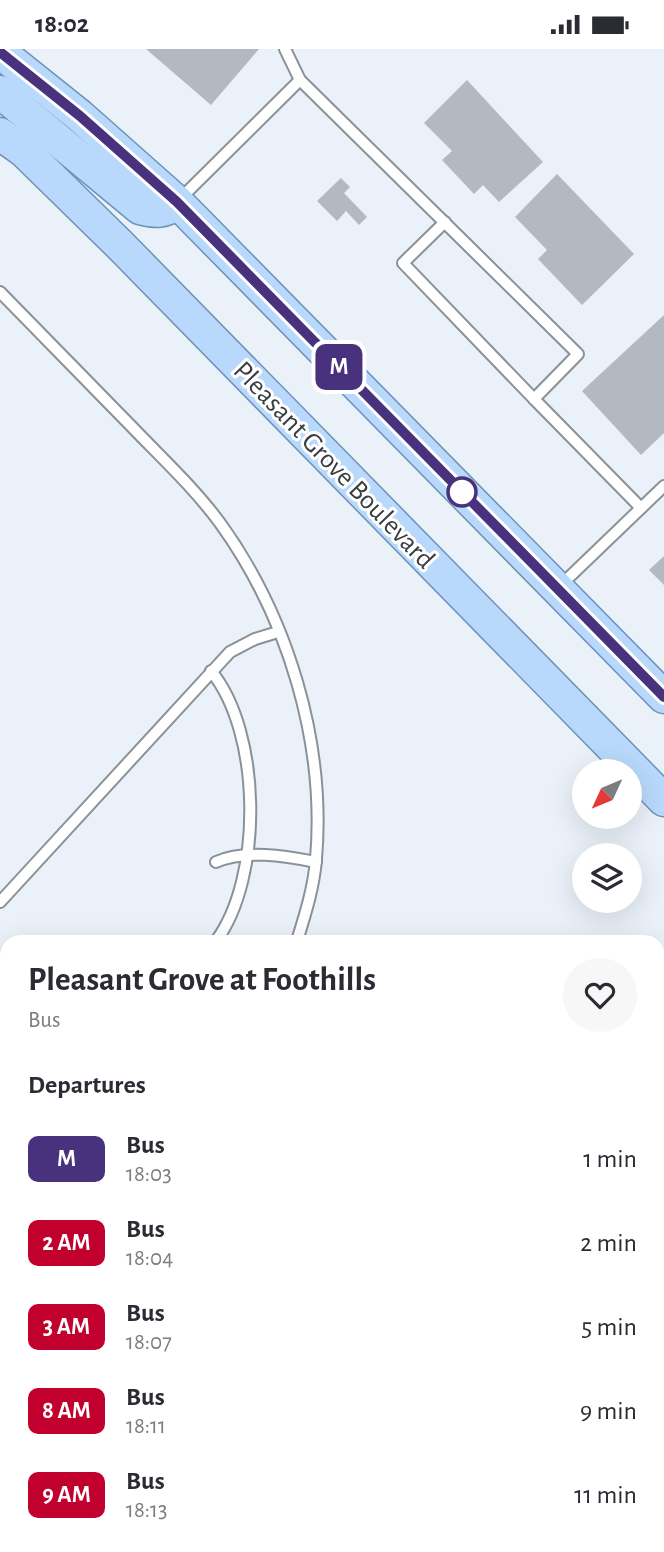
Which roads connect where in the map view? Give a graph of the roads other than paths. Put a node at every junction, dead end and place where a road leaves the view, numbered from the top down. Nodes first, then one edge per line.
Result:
1 (285, 49) edge
2 (0, 52) edge
3 (300, 80) junction
4 (0, 92) edge
5 (0, 134) edge
6 (177, 202) junction
7 (445, 222) junction
8 (0, 292) edge
9 (534, 399) junction
10 (664, 486) edge
11 (641, 508) junction
12 (557, 589) junction
13 (278, 632) junction
14 (211, 671) junction
15 (664, 697) edge
16 (664, 800) edge
17 (246, 856) junction
18 (216, 862) dead end
19 (316, 862) junction
20 (0, 902) edge
21 (220, 935) edge
22 (298, 935) edge

1 - 3 lane
2 - 6 main road
3 - 6 lane
3 - 7 lane
4 - 6 main road
5 - 16 main road, Pleasant Grove Boulevard
6 - 12 main road
7 - 9 lane
7 - 9 lane
8 - 13 lane
9 - 11 lane
10 - 11 lane
11 - 12 lane
12 - 15 main road
13 - 14 lane
13 - 19 lane
14 - 17 lane
14 - 20 lane
17 - 18 lane
17 - 19 lane
17 - 21 lane
19 - 22 lane

